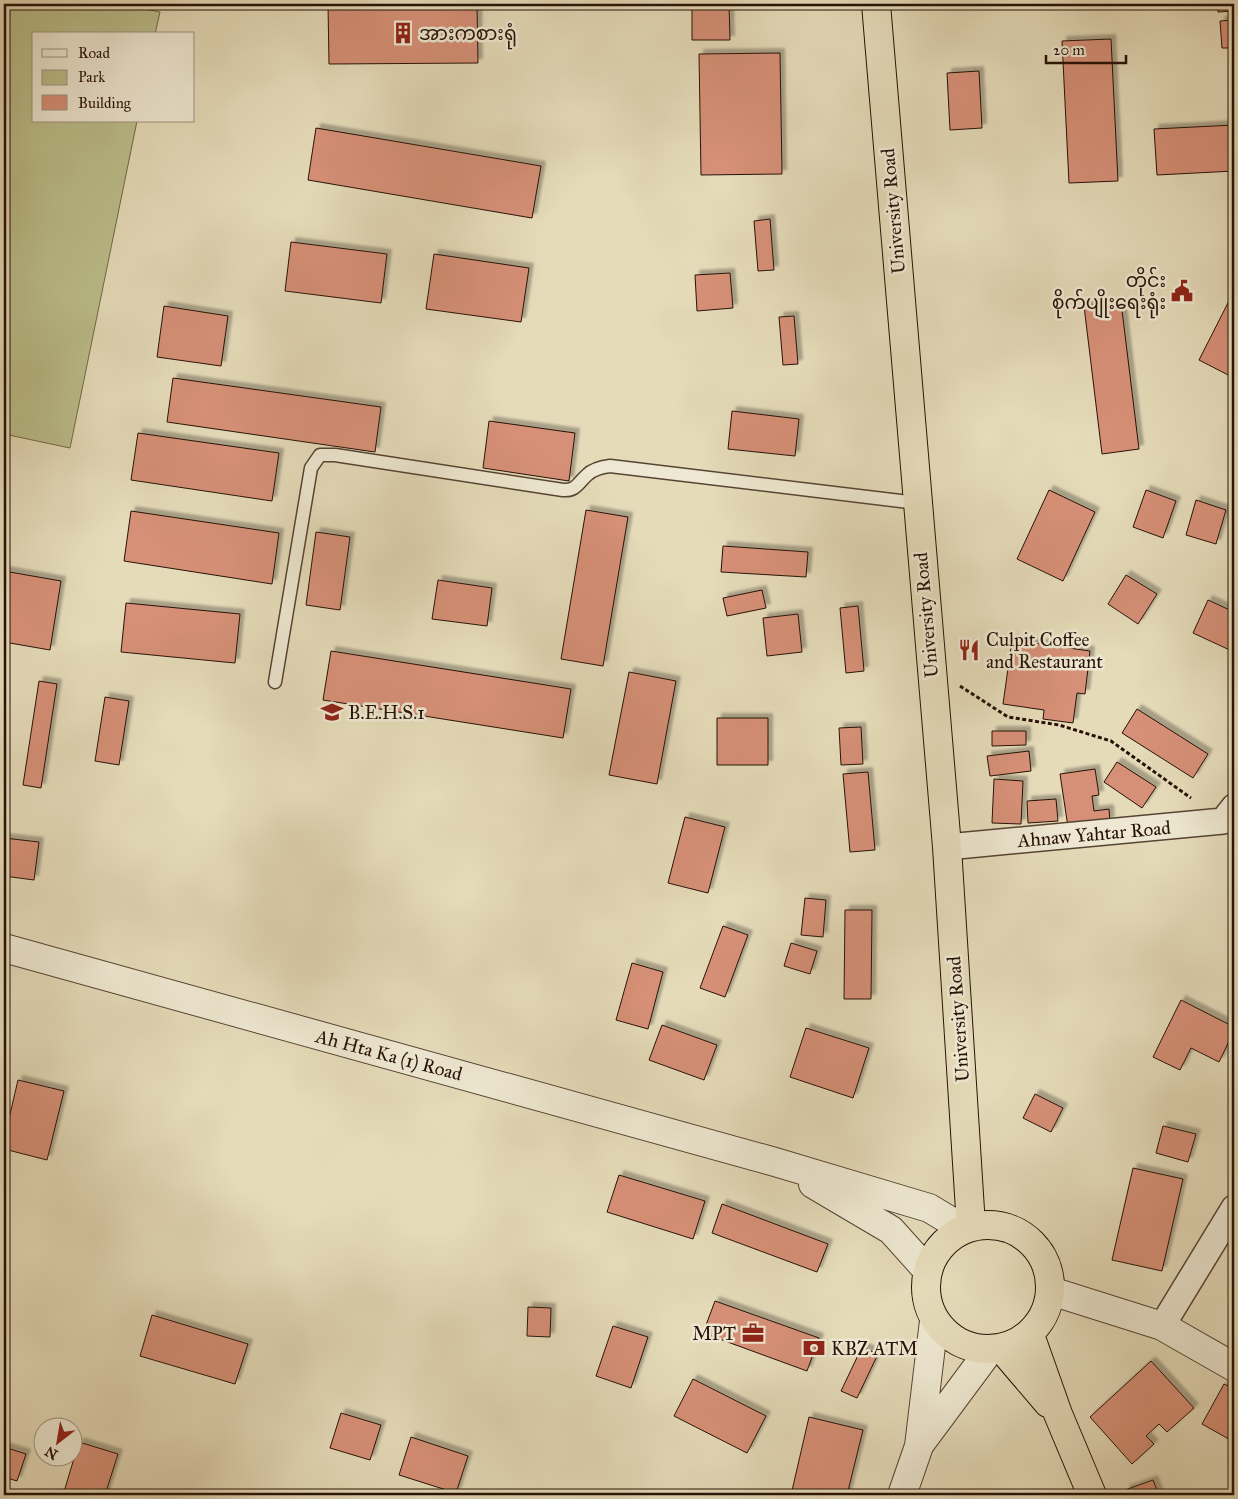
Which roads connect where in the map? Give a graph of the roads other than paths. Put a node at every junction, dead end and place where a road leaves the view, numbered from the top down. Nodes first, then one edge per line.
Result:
1 (876, 4) edge
2 (917, 502) junction
3 (275, 682) dead end
4 (1229, 814) edge
5 (947, 848) junction
6 (4, 948) edge
7 (775, 1162) junction
8 (1234, 1208) edge
9 (967, 1228) junction
10 (927, 1270) junction
11 (1051, 1291) junction
12 (934, 1321) junction
13 (1162, 1326) junction
14 (1030, 1334) junction
15 (995, 1350) junction
16 (1234, 1367) edge
17 (1058, 1414) junction
18 (919, 1446) junction
19 (902, 1495) edge
20 (1092, 1495) edge

1 - 2 highway, University Road
2 - 3 lane
2 - 5 highway, University Road
4 - 5 street, Ahnaw Yahtar Road
5 - 9 highway, University Road
6 - 7 street, Ah Hta Ka (1) Road
7 - 9 street
7 - 10 street
8 - 13 street
9 - 10 highway
9 - 11 highway
10 - 12 highway
11 - 13 street
11 - 14 highway
12 - 15 highway
12 - 18 street
13 - 16 street
14 - 15 highway
14 - 17 highway
15 - 17 highway
15 - 18 street
17 - 20 highway
18 - 19 street

